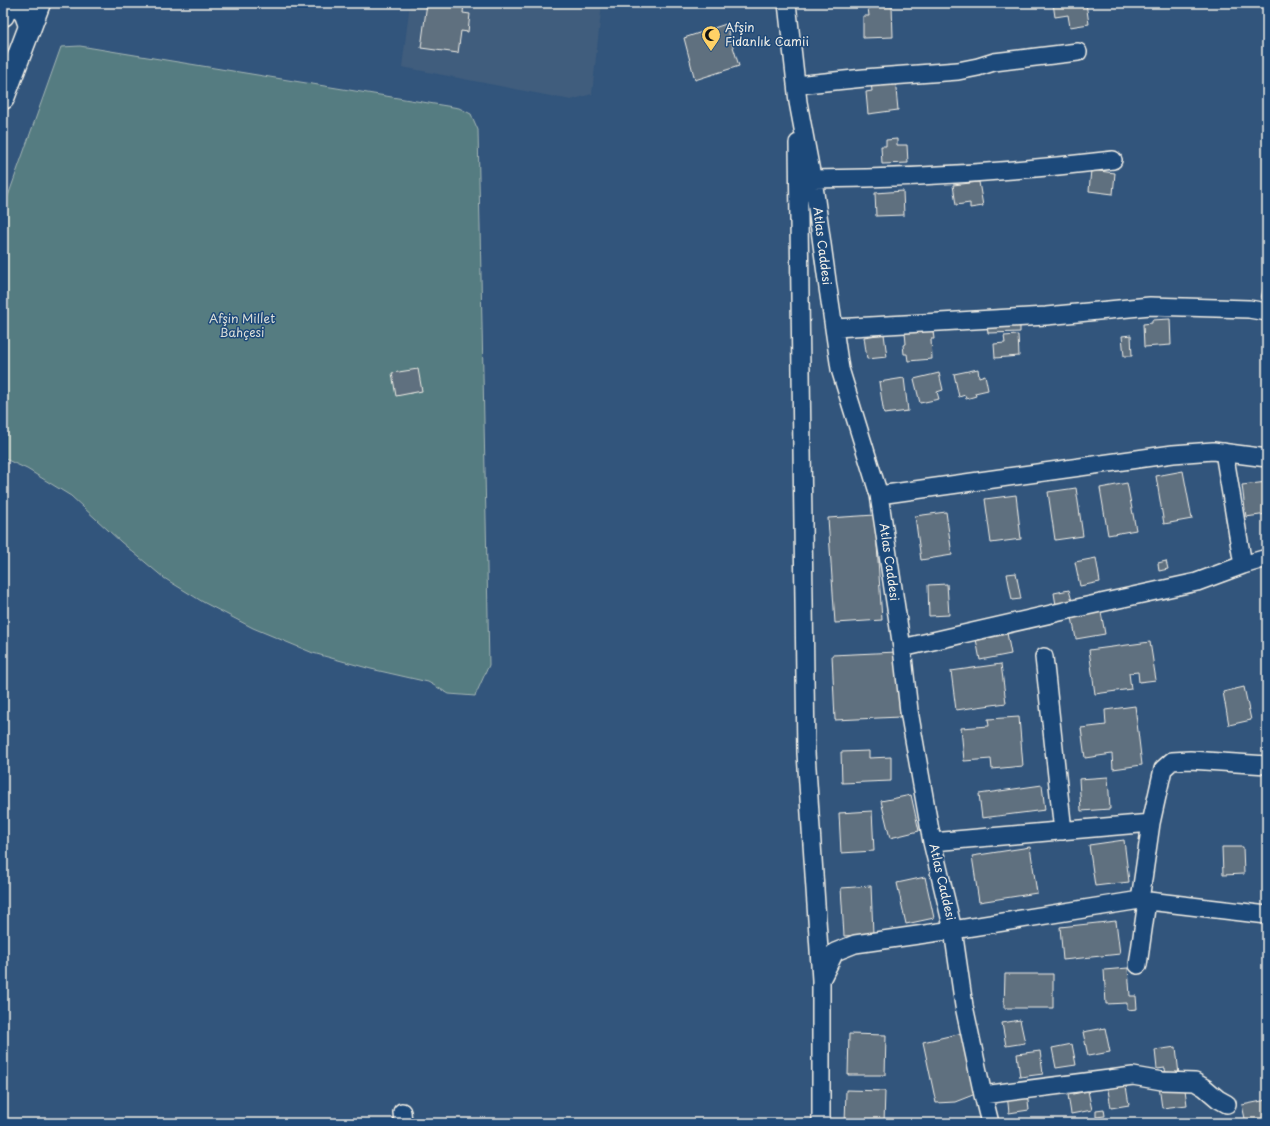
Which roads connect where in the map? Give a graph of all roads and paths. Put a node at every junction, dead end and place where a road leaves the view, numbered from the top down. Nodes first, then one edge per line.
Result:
1 (39, 3) edge
2 (786, 3) edge
3 (5, 7) edge
4 (29, 30) junction
5 (1078, 52) dead end
6 (796, 85) junction
7 (3, 98) edge
8 (803, 129) junction
9 (1113, 160) dead end
10 (813, 179) junction
11 (1267, 312) edge
12 (835, 328) junction
13 (1224, 452) junction
14 (1267, 458) edge
15 (879, 495) junction
16 (1267, 558) edge
17 (1243, 565) junction
18 (902, 648) junction
19 (1044, 657) dead end
20 (1267, 765) edge
21 (1151, 823) junction
22 (1063, 831) junction
23 (932, 842) junction
24 (1143, 901) junction
25 (1267, 915) edge
26 (953, 930) junction
27 (1138, 964) dead end
28 (821, 980) junction
29 (983, 1095) junction
30 (1227, 1104) dead end
31 (821, 1123) edge
32 (990, 1123) edge

1 - 4 main road
2 - 6 street, Atlas Caddesi
3 - 4 street
4 - 7 main road
5 - 6 street
6 - 8 street, Atlas Caddesi
8 - 10 street, Atlas Caddesi
8 - 28 street
9 - 10 street
10 - 12 street, Atlas Caddesi
11 - 12 street
12 - 15 street, Atlas Caddesi
13 - 14 street
13 - 15 street
13 - 17 street
15 - 18 street, Atlas Caddesi
16 - 17 street
17 - 18 street
18 - 23 street, Atlas Caddesi
19 - 22 street
20 - 21 street
21 - 22 street
21 - 24 street
22 - 23 street
23 - 26 street, Atlas Caddesi
24 - 25 street
24 - 26 street
24 - 27 street
26 - 28 street
26 - 29 street, Atlas Caddesi
28 - 31 street
29 - 30 street
29 - 32 street, Atlas Caddesi

